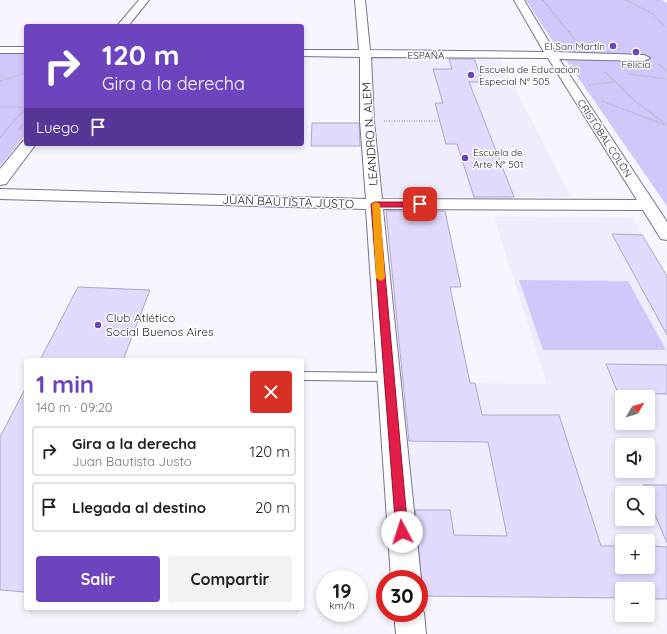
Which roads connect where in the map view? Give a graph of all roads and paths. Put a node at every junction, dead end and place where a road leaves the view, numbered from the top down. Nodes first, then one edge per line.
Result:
1 (144, 0) edge
2 (360, 0) edge
3 (519, 0) edge
4 (544, 0) edge
5 (626, 0) edge
6 (124, 24) edge
7 (665, 27) dead end
8 (0, 50) edge
9 (24, 50) edge
10 (304, 53) edge
11 (365, 54) junction
12 (551, 55) junction
13 (589, 57) junction
14 (649, 59) joint
15 (667, 71) edge
16 (24, 74) edge
17 (0, 81) edge
18 (615, 82) junction
19 (574, 91) junction
20 (0, 107) edge
21 (24, 108) edge
22 (24, 110) edge
23 (367, 121) junction
24 (440, 121) dead end
25 (667, 125) edge
26 (0, 137) edge
27 (26, 146) edge
28 (0, 180) edge
29 (0, 194) edge
30 (375, 204) junction
31 (648, 205) junction
32 (667, 235) edge
33 (304, 376) edge
34 (388, 377) junction
35 (405, 570) edge
36 (410, 622) edge
37 (411, 634) edge

1 - 6 street
2 - 11 street, LEANDRO N. ALEM
3 - 12 street, CRISTÓBAL COLÓN
4 - 13 path
5 - 7 path
8 - 9 street
10 - 11 street, ESPAÑA
11 - 12 street, ESPAÑA
11 - 23 street, LEANDRO N. ALEM
12 - 13 street, ESPAÑA
12 - 19 street, CRISTÓBAL COLÓN
13 - 14 street, ESPAÑA
13 - 18 path
14 - 15 path
16 - 17 path
18 - 19 path
18 - 25 path
19 - 25 path
19 - 31 street, CRISTÓBAL COLÓN
20 - 21 path
22 - 26 path
23 - 24 path
23 - 30 street, LEANDRO N. ALEM
27 - 28 street
29 - 30 street, JUAN BAUTISTA JUSTO
30 - 31 street, JUAN BAUTISTA JUSTO
30 - 34 street, LEANDRO N. ALEM
31 - 32 street, CRISTÓBAL COLÓN
33 - 34 lane
34 - 35 street, LEANDRO N. ALEM
36 - 37 street

